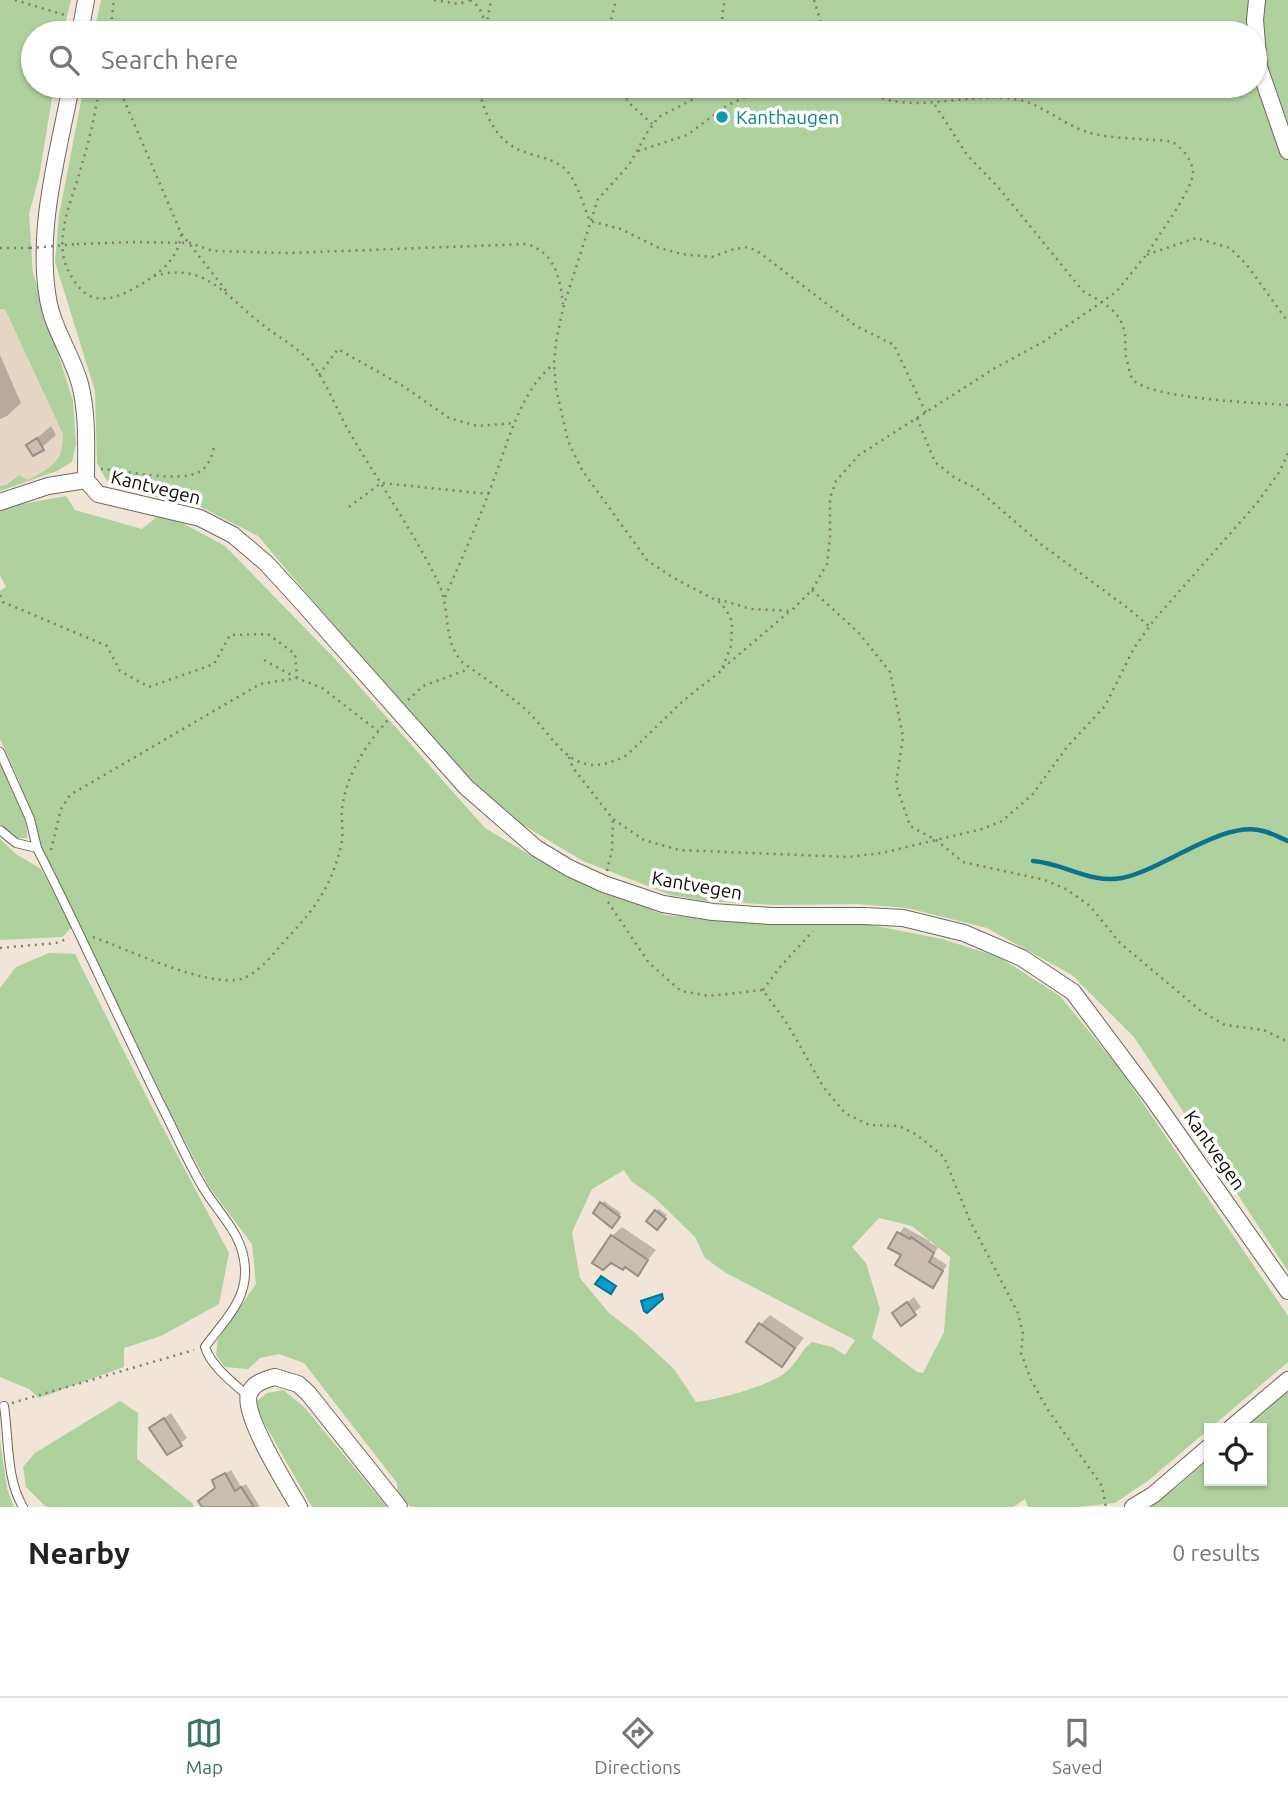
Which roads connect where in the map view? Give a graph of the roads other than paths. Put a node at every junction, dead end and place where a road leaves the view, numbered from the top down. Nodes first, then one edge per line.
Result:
1 (86, 0) edge
2 (1257, 0) edge
3 (82, 21) edge
4 (1255, 21) edge
5 (1267, 90) edge
6 (69, 98) edge
7 (1288, 151) edge
8 (86, 480) junction
9 (0, 502) edge
10 (0, 752) edge
11 (0, 830) edge
12 (37, 848) junction
13 (1288, 1291) edge
14 (1288, 1380) edge
15 (248, 1396) junction
16 (4, 1406) road end
17 (1237, 1423) edge
18 (1204, 1451) edge
19 (23, 1507) edge
20 (299, 1507) edge
21 (400, 1507) edge
22 (1133, 1507) edge

1 - 3 street
2 - 4 street
5 - 7 street
6 - 8 street, Kantvegen
8 - 9 street, Kantvegen
8 - 13 street, Kantvegen
10 - 12 lane
11 - 12 lane
12 - 15 lane
14 - 17 street
15 - 20 street
15 - 21 street
16 - 19 lane
18 - 22 street

